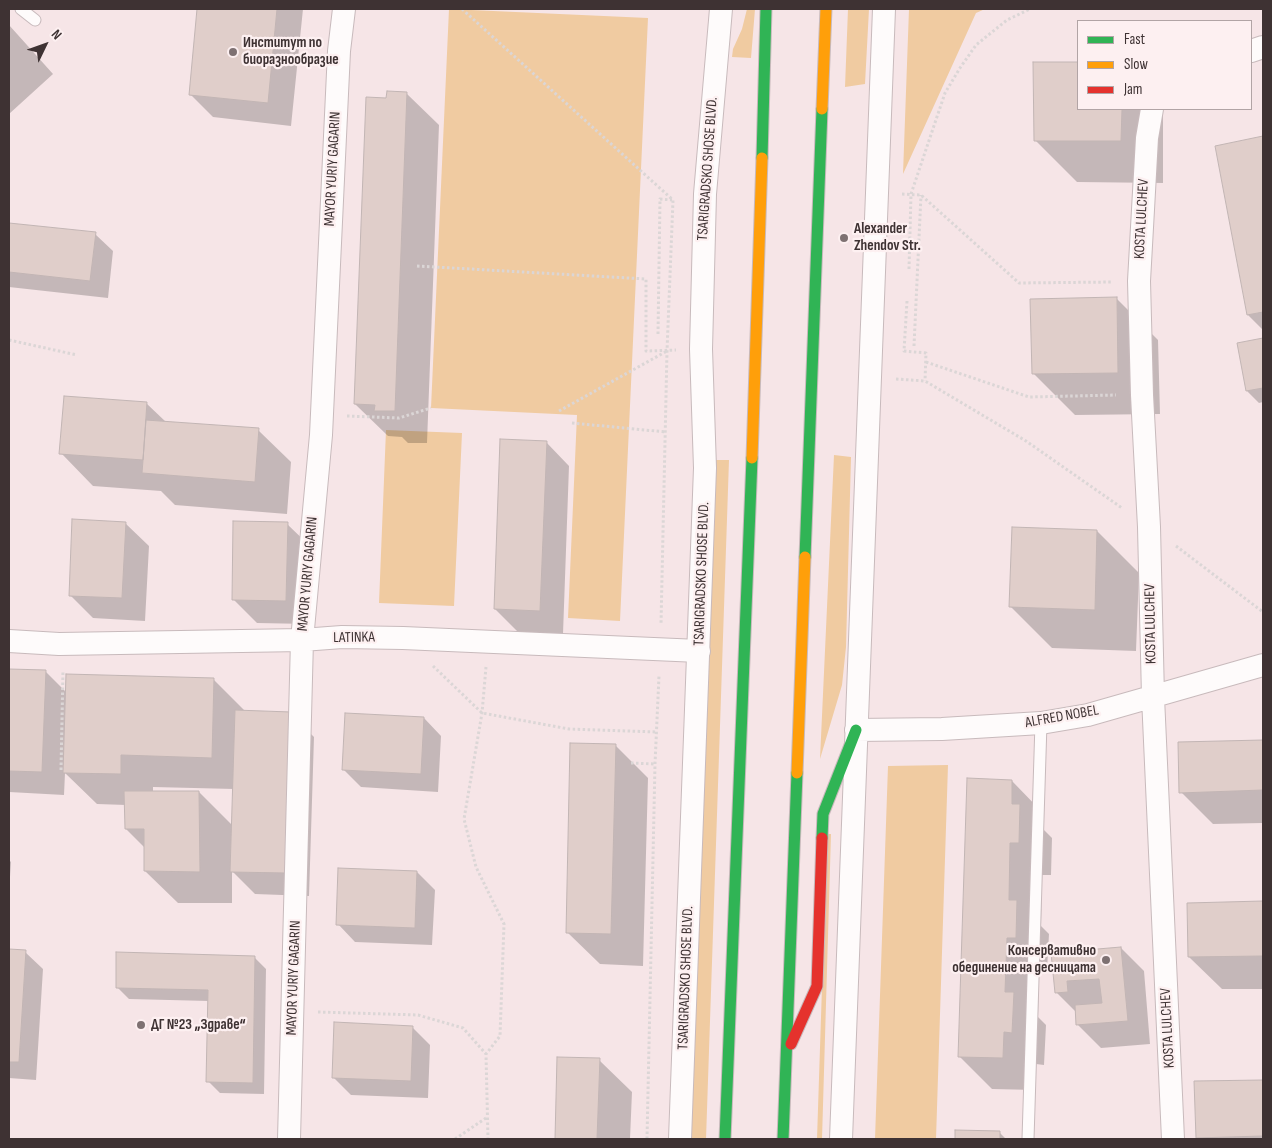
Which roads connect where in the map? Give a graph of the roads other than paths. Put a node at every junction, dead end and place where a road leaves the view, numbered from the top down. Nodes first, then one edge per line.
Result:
1 (21, 9) edge
2 (344, 9) edge
3 (721, 9) edge
4 (766, 9) edge
5 (826, 9) edge
6 (884, 9) edge
7 (35, 20) dead end
8 (1152, 110) edge
9 (302, 640) junction
10 (9, 641) edge
11 (699, 651) junction
12 (1263, 665) edge
13 (1153, 697) junction
14 (1041, 723) junction
15 (856, 730) junction
16 (785, 1057) junction
17 (289, 1139) edge
18 (680, 1139) edge
19 (725, 1139) edge
20 (783, 1139) edge
21 (841, 1139) edge
22 (1028, 1139) edge
23 (1173, 1139) edge

1 - 7 lane
2 - 9 street, MAYOR YURIY GAGARIN
3 - 11 street, TSARIGRADSKO SHOSE BLVD.
4 - 19 highway
5 - 16 highway
6 - 15 street
8 - 13 street, KOSTA LULCHEV
9 - 10 street, LATINKA
9 - 11 street, LATINKA
9 - 17 street, MAYOR YURIY GAGARIN
11 - 18 street, TSARIGRADSKO SHOSE BLVD.
12 - 13 street, ALFRED NOBEL
13 - 14 street, ALFRED NOBEL
13 - 23 street, KOSTA LULCHEV
14 - 15 street, ALFRED NOBEL
14 - 22 lane
15 - 16 highway
15 - 21 street
16 - 20 highway

